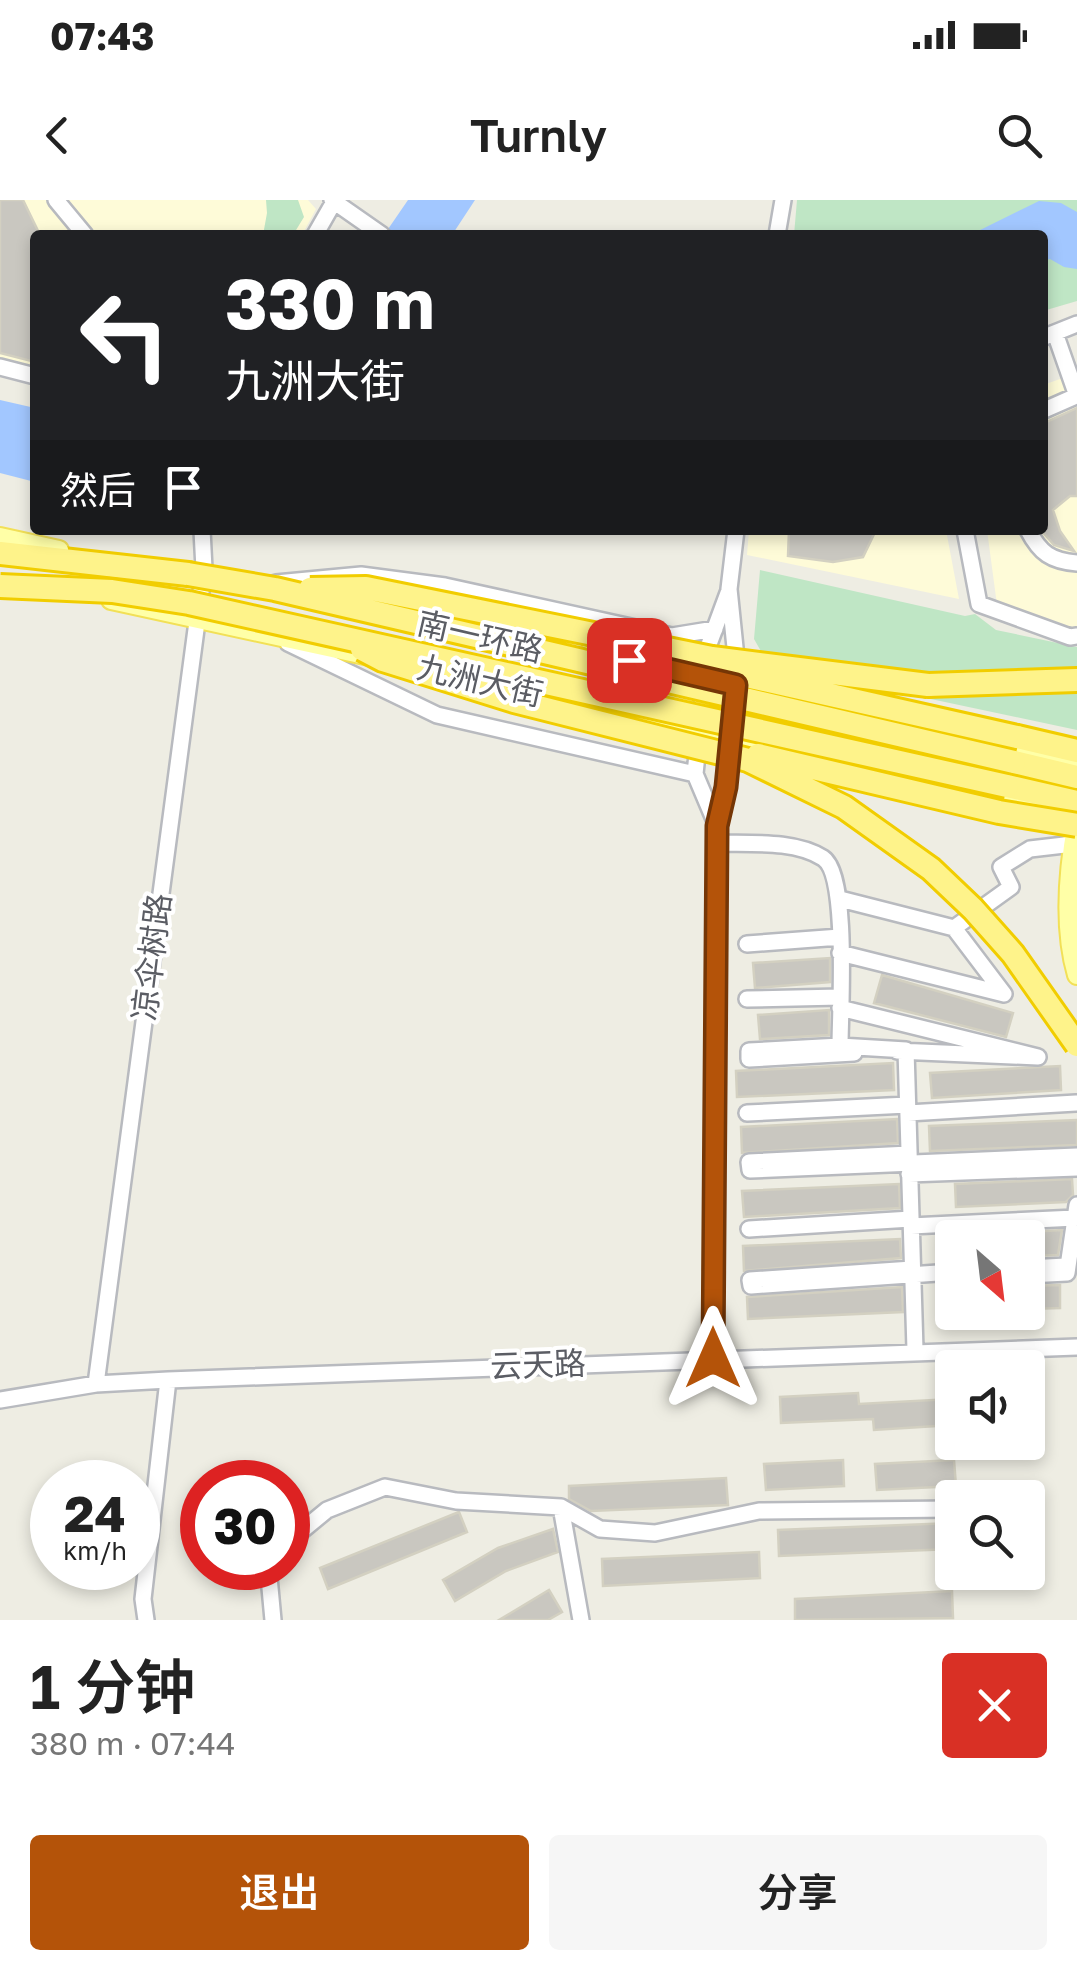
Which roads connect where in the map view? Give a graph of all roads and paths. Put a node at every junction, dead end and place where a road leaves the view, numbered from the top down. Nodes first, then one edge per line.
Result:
1 (56, 200) edge
2 (783, 200) edge
3 (334, 201) edge
4 (81, 230) edge
5 (318, 230) edge
6 (374, 230) edge
7 (778, 230) edge
8 (1077, 324) edge
9 (1049, 335) edge
10 (0, 367) edge
11 (30, 375) edge
12 (1077, 396) edge
13 (1048, 409) edge
14 (202, 535) edge
15 (735, 535) edge
16 (967, 535) edge
17 (1031, 535) edge
18 (0, 537) edge
19 (0, 553) edge
20 (1077, 562) edge
21 (204, 569) junction
22 (0, 573) edge
23 (0, 586) edge
24 (275, 586) junction
25 (729, 589) junction
26 (370, 602) junction
27 (196, 622) junction
28 (714, 629) junction
29 (328, 632) junction
30 (275, 636) junction
31 (1077, 636) edge
32 (450, 674) junction
33 (704, 677) junction
34 (1077, 680) edge
35 (736, 685) junction
36 (698, 732) junction
37 (730, 738) junction
38 (1077, 751) edge
39 (1077, 764) edge
40 (695, 774) junction
41 (1077, 777) edge
42 (1077, 802) edge
43 (1077, 814) edge
44 (1076, 830) edge
45 (717, 835) junction
46 (840, 899) junction
47 (954, 928) junction
48 (747, 944) dead end
49 (840, 945) junction
50 (1077, 975) edge
51 (747, 999) dead end
52 (840, 1002) junction
53 (1077, 1045) edge
54 (840, 1046) junction
55 (906, 1050) junction
56 (1076, 1103) edge
57 (907, 1109) junction
58 (747, 1113) dead end
59 (1077, 1156) edge
60 (909, 1164) junction
61 (1077, 1168) edge
62 (1076, 1211) edge
63 (911, 1223) junction
64 (749, 1229) dead end
65 (1045, 1272) edge
66 (912, 1275) junction
67 (935, 1276) edge
68 (1077, 1347) edge
69 (915, 1350) junction
70 (713, 1358) junction
71 (168, 1380) junction
72 (96, 1384) junction
73 (0, 1400) edge
74 (561, 1507) junction
75 (935, 1509) edge
76 (310, 1524) edge
77 (270, 1590) edge
78 (146, 1620) edge
79 (273, 1620) edge
80 (581, 1620) edge

1 - 4 street
2 - 7 street
3 - 5 street
3 - 6 street
8 - 9 street
9 - 12 street
10 - 11 street
12 - 13 street
14 - 21 street, 凉伞树路
15 - 25 street
16 - 31 street
17 - 20 street
18 - 21 main road, 九洲大街
19 - 24 highway, 南一环路, bridge
21 - 24 main road, 九洲大街
21 - 27 street, 凉伞树路
22 - 27 main road, 九洲大街
23 - 29 highway, 南一环路, bridge
24 - 26 main road, 九洲大街
24 - 28 street
24 - 34 highway, bridge
24 - 41 highway, 南一环路, bridge
25 - 28 street
25 - 35 street
26 - 33 main road, 九洲大街
26 - 38 highway, bridge
27 - 30 main road, 九洲大街
27 - 72 street, 凉伞树路
28 - 33 street
29 - 42 highway, 南一环路, bridge
29 - 53 highway, bridge
30 - 32 main road, 九洲大街
30 - 40 street
32 - 36 main road, 九洲大街
32 - 44 highway, bridge
33 - 35 main road, 九洲大街
33 - 36 street
35 - 37 street
35 - 39 main road, 九洲大街
36 - 37 main road, 九洲大街
36 - 40 street
37 - 43 main road, 九洲大街
37 - 45 street
40 - 45 street
44 - 47 street
44 - 50 main road
45 - 46 street
45 - 70 street
46 - 47 street
46 - 49 street
47 - 49 street
48 - 49 street
49 - 52 street
51 - 52 street
52 - 54 street
52 - 55 street
54 - 55 street
54 - 55 street
55 - 57 street
56 - 57 street
57 - 58 street
57 - 60 street
59 - 60 street
60 - 60 street
60 - 61 street
60 - 63 street
62 - 63 street
62 - 65 street
63 - 64 street
63 - 66 street
66 - 66 street
66 - 67 street
66 - 69 street
68 - 69 street, 云天路
69 - 70 street, 云天路
70 - 71 street, 云天路
71 - 72 street, 云天路
71 - 78 street
72 - 73 street, 云天路
74 - 75 street
74 - 76 street
74 - 80 street
77 - 79 street

